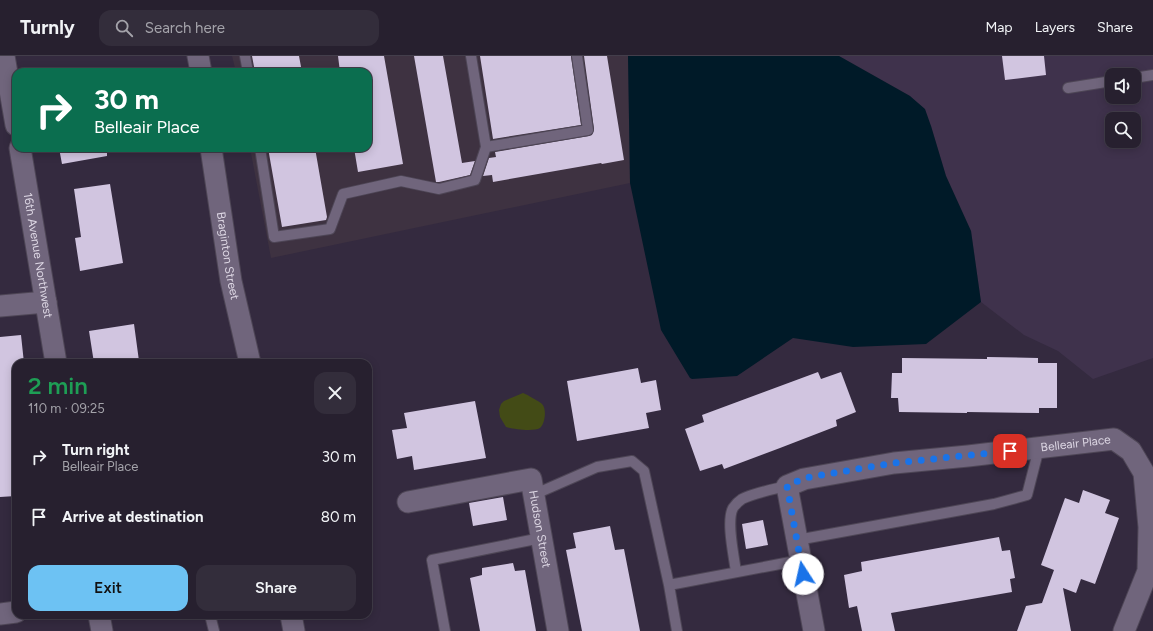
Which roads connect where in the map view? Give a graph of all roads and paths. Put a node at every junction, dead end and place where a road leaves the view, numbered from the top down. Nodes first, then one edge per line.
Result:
1 (4, 56) edge
2 (198, 56) edge
3 (246, 56) edge
4 (470, 56) edge
5 (577, 56) edge
6 (200, 68) edge
7 (248, 68) edge
8 (1153, 75) edge
9 (1141, 77) edge
10 (1105, 82) edge
11 (1068, 88) dead end
12 (12, 102) edge
13 (486, 147) junction
14 (21, 152) edge
15 (213, 152) edge
16 (261, 152) edge
17 (46, 302) junction
18 (0, 306) edge
19 (55, 359) edge
20 (249, 359) edge
21 (1039, 448) junction
22 (1149, 481) edge
23 (787, 486) junction
24 (533, 495) junction
25 (408, 502) dead end
26 (541, 538) junction
27 (799, 550) junction
28 (736, 572) junction
29 (669, 585) junction
30 (12, 612) edge
31 (0, 614) edge
32 (100, 619) edge
33 (211, 619) edge
34 (292, 619) edge
35 (102, 631) edge
36 (214, 631) edge
37 (294, 631) edge
38 (445, 631) edge
39 (558, 631) edge
40 (677, 631) edge
41 (814, 631) edge
42 (1124, 631) edge

1 - 12 street
2 - 6 street
3 - 7 lane
4 - 13 lane
5 - 13 lane
8 - 9 lane
10 - 11 lane
13 - 16 lane
14 - 17 street, 16th Avenue Northwest
15 - 20 street, Braginton Street
17 - 18 street
17 - 19 street, 16th Avenue Northwest
21 - 22 street, Belleair Place
21 - 23 street, Belleair Place
21 - 27 lane
22 - 42 street, Belleair Place
23 - 27 street
23 - 28 lane
24 - 25 street, Hudson Street
24 - 26 street, Hudson Street
24 - 29 lane
26 - 38 lane
26 - 39 street, Hudson Street
27 - 28 lane
27 - 41 street
28 - 29 lane
29 - 40 lane
30 - 31 street
32 - 35 street
33 - 36 lane
34 - 37 street

